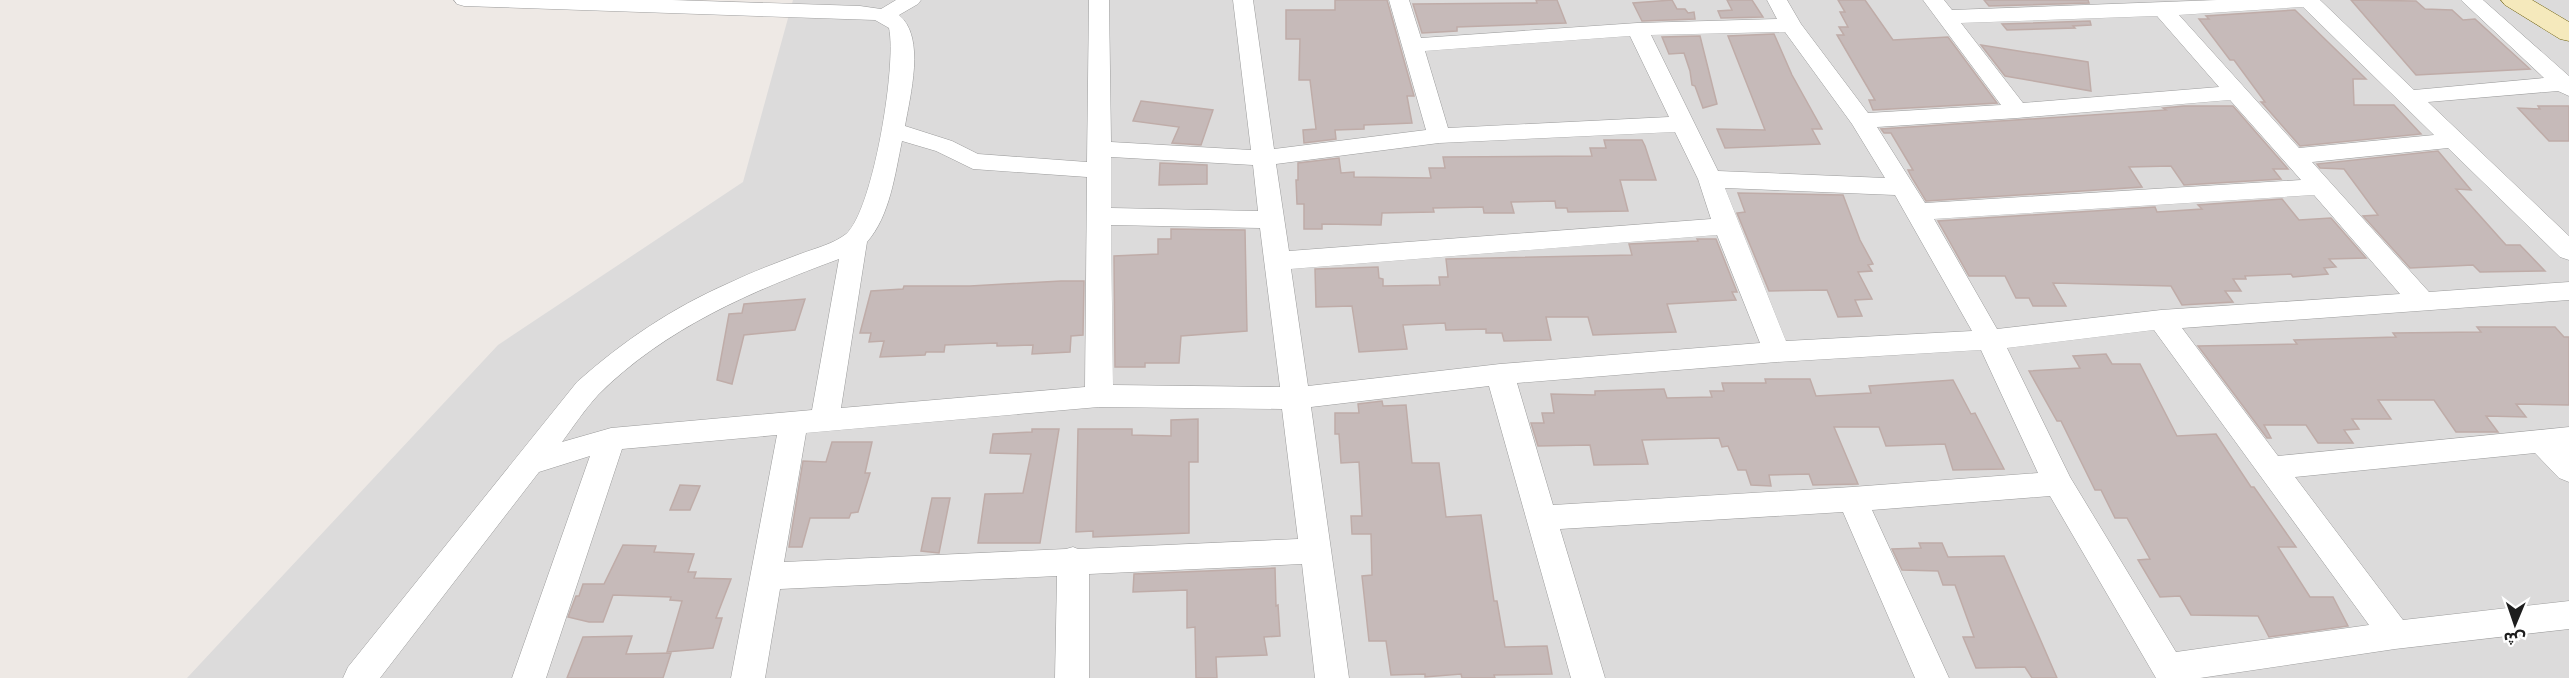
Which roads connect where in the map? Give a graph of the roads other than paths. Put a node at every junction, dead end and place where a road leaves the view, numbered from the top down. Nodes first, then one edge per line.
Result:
1 (464, 0) edge
2 (911, 0) edge
3 (1099, 0) edge
4 (1243, 0) edge
5 (1399, 0) edge
6 (1777, 0) edge
7 (2309, 0) edge
8 (2471, 0) edge
9 (2514, 0) edge
10 (1940, 8) edge
11 (2163, 10) junction
12 (883, 16) junction
13 (1791, 25) junction
14 (1637, 29) junction
15 (2569, 33) edge
16 (1412, 45) junction
17 (2567, 85) edge
18 (2238, 92) junction
19 (2409, 97) junction
20 (2017, 111) junction
21 (1862, 121) junction
22 (1683, 124) junction
23 (893, 130) junction
24 (1439, 136) junction
25 (2454, 140) junction
26 (2294, 156) junction
27 (1262, 158) junction
28 (1099, 160) junction
29 (1710, 179) junction
30 (1901, 187) junction
31 (2321, 187) junction
32 (1918, 212) junction
33 (1099, 216) junction
34 (1272, 220) junction
35 (1726, 226) junction
36 (855, 241) junction
37 (2569, 251) edge
38 (1278, 261) junction
39 (2569, 291) edge
40 (2423, 302) junction
41 (2161, 320) junction
42 (1990, 340) junction
43 (1777, 352) junction
44 (1500, 374) junction
45 (1099, 396) junction
46 (1296, 398) junction
47 (825, 420) junction
48 (794, 422) junction
49 (611, 439) junction
50 (2555, 439) edge
51 (530, 464) junction
52 (2271, 468) junction
53 (2569, 470) edge
54 (2058, 483) junction
55 (1852, 499) junction
56 (1541, 518) junction
57 (1315, 551) junction
58 (1073, 560) junction
59 (766, 576) junction
60 (2569, 615) edge
61 (2395, 635) junction
62 (2171, 673) edge
63 (360, 678) edge
64 (529, 678) edge
65 (748, 678) edge
66 (1072, 678) edge
67 (1332, 678) edge
68 (1588, 678) edge
69 (1927, 678) edge
70 (1932, 678) edge

1 - 12 street
2 - 12 street
3 - 28 street
4 - 27 street
5 - 16 street
6 - 13 street
7 - 11 street
7 - 19 street
8 - 17 street
9 - 15 main road
10 - 11 street
10 - 20 street
11 - 18 street
12 - 23 street
13 - 14 street
13 - 21 street
14 - 16 street
14 - 22 street
16 - 24 street
17 - 19 street
18 - 20 street
18 - 26 street
19 - 25 street
20 - 21 street
21 - 30 street
22 - 24 street
22 - 29 street
23 - 28 street
23 - 36 street
24 - 27 street
25 - 26 street
25 - 37 street
26 - 31 street
27 - 28 street
27 - 34 street
28 - 33 street
29 - 30 street
29 - 35 street
30 - 32 street
31 - 32 street
31 - 40 street
32 - 42 street
33 - 34 street
33 - 45 street
34 - 38 street
35 - 38 street
35 - 43 street
36 - 47 street
36 - 51 street
38 - 46 street
39 - 40 street
40 - 41 street
41 - 42 street
41 - 52 street
42 - 43 street
42 - 54 street
43 - 44 street
44 - 46 street
44 - 56 street
45 - 46 street
45 - 47 street
46 - 57 street
47 - 48 street
48 - 49 street
48 - 59 street
49 - 51 street
49 - 64 street
50 - 52 street
50 - 53 street
51 - 63 street
52 - 61 street
54 - 55 street
54 - 62 street
55 - 56 street
55 - 70 street
56 - 68 street
57 - 58 street
57 - 67 street
58 - 59 street
58 - 66 street
59 - 65 street
60 - 61 street
61 - 62 street
69 - 70 street

